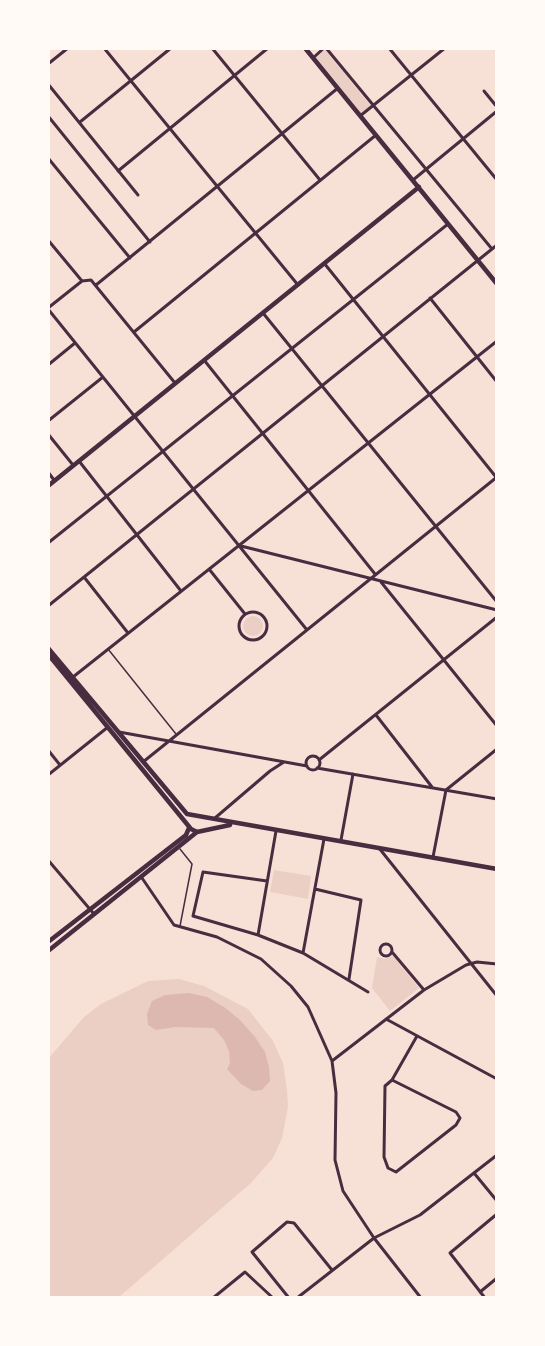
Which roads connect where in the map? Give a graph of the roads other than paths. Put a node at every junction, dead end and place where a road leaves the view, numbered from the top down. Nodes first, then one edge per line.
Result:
1 (68, 48) edge
2 (104, 48) edge
3 (171, 48) edge
4 (212, 48) edge
5 (268, 48) edge
6 (305, 48) edge
7 (325, 48) edge
8 (389, 48) edge
9 (445, 48) edge
10 (48, 56) edge
11 (313, 58) junction
12 (53, 60) junction
13 (48, 64) edge
14 (411, 75) junction
15 (235, 76) junction
16 (131, 81) junction
17 (48, 84) edge
18 (338, 88) junction
19 (484, 91) dead end
20 (373, 105) junction
21 (497, 109) edge
22 (48, 116) edge
23 (360, 116) junction
24 (80, 123) junction
25 (169, 128) junction
26 (282, 134) junction
27 (376, 135) junction
28 (463, 139) junction
29 (48, 158) edge
30 (426, 170) junction
31 (118, 171) junction
32 (320, 180) junction
33 (413, 180) junction
34 (497, 180) edge
35 (218, 186) junction
36 (419, 187) junction
37 (138, 195) dead end
38 (448, 224) junction
39 (256, 233) junction
40 (48, 240) edge
41 (150, 242) junction
42 (497, 244) edge
43 (492, 249) junction
44 (130, 258) junction
45 (478, 260) junction
46 (324, 263) junction
47 (81, 281) junction
48 (497, 284) edge
49 (96, 285) junction
50 (298, 285) junction
51 (430, 298) junction
52 (353, 299) junction
53 (48, 308) edge
54 (263, 313) junction
55 (134, 332) junction
56 (383, 337) junction
57 (497, 341) edge
58 (75, 343) junction
59 (292, 348) junction
60 (477, 357) junction
61 (204, 360) junction
62 (48, 365) edge
63 (103, 377) junction
64 (497, 382) edge
65 (175, 383) junction
66 (322, 387) junction
67 (430, 394) junction
68 (233, 396) junction
69 (135, 416) junction
70 (48, 421) edge
71 (48, 434) edge
72 (263, 434) junction
73 (368, 443) junction
74 (163, 451) junction
75 (79, 461) junction
76 (74, 465) junction
77 (48, 472) edge
78 (497, 477) edge
79 (55, 480) junction
80 (48, 486) edge
81 (194, 489) junction
82 (309, 491) junction
83 (106, 497) junction
84 (434, 527) junction
85 (136, 535) junction
86 (48, 543) edge
87 (239, 546) junction
88 (209, 569) junction
89 (375, 575) junction
90 (84, 577) junction
91 (370, 578) junction
92 (380, 581) junction
93 (181, 591) junction
94 (497, 603) edge
95 (48, 606) edge
96 (497, 609) edge
97 (245, 615) junction
98 (497, 617) edge
99 (307, 630) junction
100 (128, 633) junction
101 (48, 648) edge
102 (108, 649) junction
103 (48, 654) edge
104 (444, 660) junction
105 (71, 679) junction
106 (376, 715) junction
107 (497, 726) edge
108 (108, 727) junction
109 (117, 731) junction
110 (176, 735) junction
111 (170, 740) junction
112 (497, 749) edge
113 (48, 750) edge
114 (273, 760) junction
115 (319, 760) junction
116 (285, 762) junction
117 (141, 763) junction
118 (60, 765) junction
119 (307, 766) junction
120 (317, 768) junction
121 (270, 771) junction
122 (353, 774) junction
123 (48, 775) edge
124 (432, 788) junction
125 (446, 790) junction
126 (497, 799) edge
127 (194, 817) junction
128 (201, 818) junction
129 (214, 820) junction
130 (234, 824) junction
131 (189, 826) junction
132 (200, 830) junction
133 (276, 831) junction
134 (324, 839) junction
135 (341, 842) junction
136 (178, 847) junction
137 (379, 848) junction
138 (432, 858) junction
139 (48, 860) edge
140 (497, 869) edge
141 (140, 875) junction
142 (267, 881) junction
143 (315, 889) junction
144 (92, 912) junction
145 (179, 927) junction
146 (258, 935) junction
147 (48, 942) edge
148 (48, 951) edge
149 (392, 952) dead end
150 (303, 953) junction
151 (470, 963) junction
152 (497, 964) edge
153 (350, 979) junction
154 (424, 990) junction
155 (368, 992) dead end
156 (497, 996) edge
157 (386, 1019) junction
158 (417, 1036) junction
159 (332, 1061) junction
160 (497, 1079) edge
161 (392, 1080) junction
162 (497, 1155) edge
163 (474, 1173) junction
164 (497, 1202) edge
165 (497, 1214) edge
166 (374, 1238) junction
167 (333, 1270) junction
168 (497, 1278) edge
169 (480, 1292) junction
170 (213, 1298) edge
171 (273, 1298) edge
172 (289, 1298) edge
173 (297, 1298) edge
174 (421, 1298) edge
175 (485, 1298) edge

1 - 12 street
2 - 16 street
3 - 16 street
4 - 15 street
5 - 15 street
6 - 11 main road
7 - 11 street
7 - 20 street
8 - 14 street
9 - 14 street
10 - 12 street
11 - 18 main road
12 - 13 street
14 - 20 street
14 - 28 street
15 - 25 street
15 - 26 street
16 - 24 street
16 - 25 street
17 - 24 street
18 - 23 main road
18 - 26 street
19 - 21 street
20 - 23 street
20 - 30 street
21 - 28 street
22 - 41 street
23 - 27 main road
24 - 31 street
25 - 31 street
25 - 35 street
26 - 32 street
26 - 35 street
27 - 32 street
27 - 33 main road
28 - 30 street
28 - 34 street
29 - 44 street
30 - 33 street
30 - 43 street
31 - 37 street
32 - 39 street
33 - 36 main road
35 - 39 street
35 - 41 street
36 - 38 main road
36 - 46 main road
38 - 45 main road
38 - 52 street
39 - 50 street
39 - 55 street
40 - 47 street
41 - 44 street
42 - 43 street
43 - 45 street
44 - 49 street
45 - 48 main road
45 - 51 street
46 - 50 main road
46 - 52 street
47 - 49 street
47 - 53 street
49 - 55 street
50 - 54 main road
51 - 56 street
51 - 60 street
52 - 56 street
52 - 59 street
53 - 58 street
54 - 59 street
54 - 61 main road
55 - 65 street
56 - 66 street
56 - 67 street
57 - 60 street
58 - 62 street
58 - 63 street
59 - 66 street
59 - 68 street
60 - 64 street
60 - 67 street
61 - 65 main road
61 - 68 street
63 - 69 street
63 - 70 street
65 - 69 main road
66 - 72 street
66 - 73 street
67 - 73 street
67 - 78 street
68 - 72 street
68 - 74 street
69 - 74 street
69 - 75 main road
71 - 76 street
72 - 81 street
72 - 82 street
73 - 82 street
73 - 84 street
74 - 81 street
74 - 83 street
75 - 76 main road
75 - 83 street
76 - 79 main road
77 - 79 street
78 - 84 street
79 - 80 main road
81 - 85 street
81 - 87 street
82 - 87 street
82 - 89 street
83 - 85 street
83 - 86 street
84 - 89 street
84 - 94 street
85 - 90 street
85 - 93 street
87 - 88 street
87 - 91 street
87 - 99 street
88 - 93 street
88 - 97 street
89 - 91 street
90 - 95 street
90 - 100 street
91 - 92 street
91 - 99 street
92 - 96 street
92 - 104 street
93 - 100 street
97 - 97 street
98 - 104 street
99 - 110 street
100 - 102 street
101 - 105 main road
102 - 105 street
102 - 110 lane
103 - 105 main road
104 - 106 street
104 - 107 street
105 - 108 main road
105 - 109 main road
106 - 115 street
106 - 124 street
108 - 109 street
108 - 117 main road
108 - 118 street
109 - 111 street
109 - 117 main road
110 - 111 street
111 - 114 street
111 - 117 street
112 - 125 street
113 - 118 street
114 - 116 street
114 - 121 street
115 - 119 street
115 - 120 street
116 - 119 street
116 - 121 street
117 - 127 main road
117 - 131 main road
118 - 123 street
119 - 120 street
120 - 122 street
121 - 129 street
122 - 124 street
122 - 135 street
124 - 125 street
125 - 126 street
125 - 138 street
127 - 128 main road
127 - 131 main road
128 - 129 main road
128 - 132 main road
129 - 130 main road
130 - 132 main road
130 - 133 main road
131 - 132 main road
131 - 141 main road
132 - 136 main road
133 - 134 main road
133 - 142 street
134 - 135 main road
134 - 143 street
135 - 137 main road
136 - 141 main road
136 - 145 lane
137 - 138 main road
137 - 151 street
138 - 140 main road
139 - 144 street
141 - 144 main road
141 - 145 street
142 - 146 street
142 - 146 street
143 - 150 street
143 - 153 street
144 - 147 main road
144 - 148 main road
145 - 159 street
146 - 150 street
149 - 154 street
150 - 153 street
151 - 152 street
151 - 154 street
151 - 156 street
153 - 155 street
154 - 157 street
157 - 158 street
157 - 159 street
158 - 160 street
158 - 161 street
159 - 166 street
161 - 161 street
162 - 163 street
163 - 164 street
163 - 166 street
165 - 169 street
166 - 167 street
166 - 174 street
167 - 172 street
167 - 173 street
168 - 169 street
169 - 175 street
170 - 171 street

